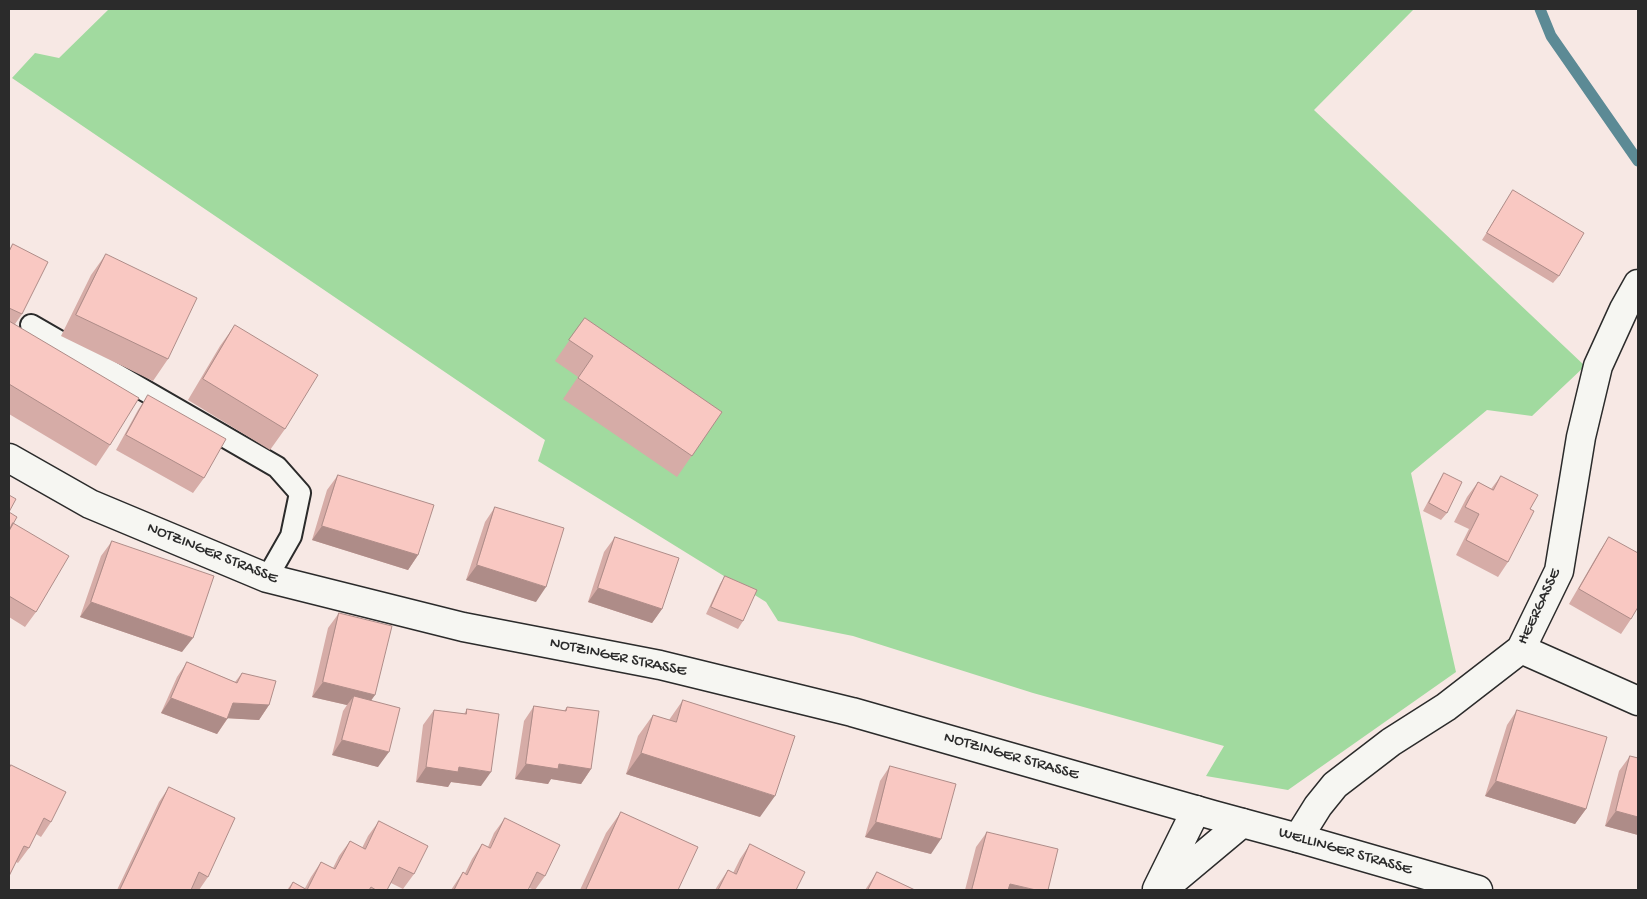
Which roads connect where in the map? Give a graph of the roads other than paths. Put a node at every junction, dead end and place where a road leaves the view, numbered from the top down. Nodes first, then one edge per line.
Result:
1 (1638, 284) edge
2 (31, 325) dead end
3 (9, 458) edge
4 (268, 578) junction
5 (1522, 649) junction
6 (1638, 701) edge
7 (1196, 810) junction
8 (1242, 823) junction
9 (1298, 838) junction
10 (1157, 890) edge
11 (1162, 890) edge
12 (1478, 890) edge

1 - 5 street, HEERGASSE
2 - 4 lane
3 - 4 street, NOTZINGER STRASSE
4 - 7 street, NOTZINGER STRASSE
5 - 6 street
5 - 9 street, HEERGASSE
7 - 8 street, NOTZINGER STRASSE
7 - 10 street
8 - 9 street, WELLINGER STRASSE
8 - 11 street
9 - 12 street, WELLINGER STRASSE

